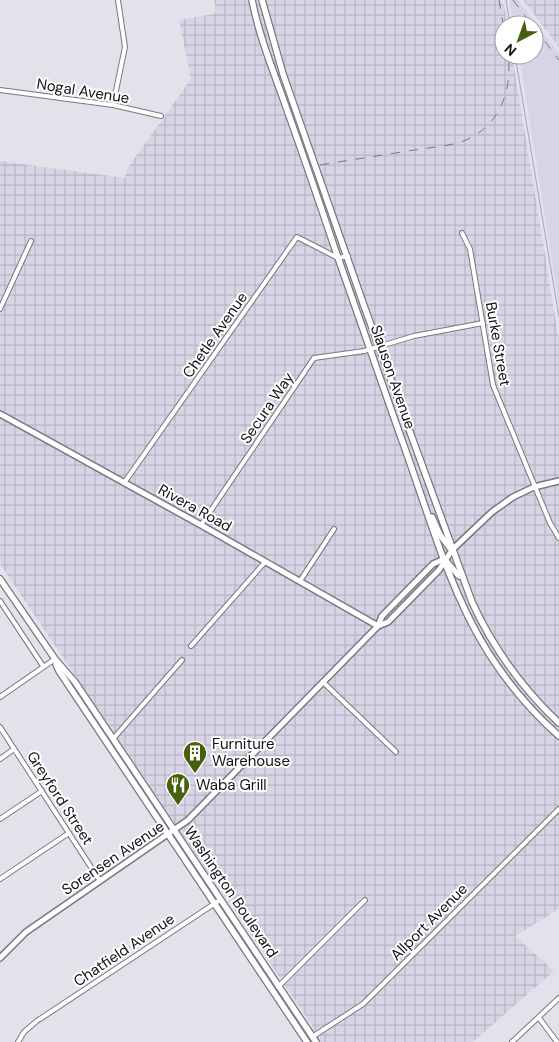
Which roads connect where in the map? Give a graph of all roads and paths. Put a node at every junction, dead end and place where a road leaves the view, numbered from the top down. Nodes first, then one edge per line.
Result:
1 (118, 0) edge
2 (252, 0) edge
3 (262, 0) edge
4 (284, 74) junction
5 (275, 76) junction
6 (0, 90) edge
7 (113, 105) junction
8 (298, 112) junction
9 (288, 114) junction
10 (161, 116) dead end
11 (462, 233) dead end
12 (31, 241) dead end
13 (348, 256) junction
14 (338, 258) junction
15 (0, 309) edge
16 (483, 324) junction
17 (379, 346) junction
18 (371, 349) junction
19 (0, 414) edge
20 (559, 480) edge
21 (124, 483) junction
22 (534, 487) junction
23 (426, 508) junction
24 (201, 525) junction
25 (334, 529) dead end
26 (559, 538) edge
27 (452, 550) junction
28 (444, 559) junction
29 (265, 562) junction
30 (0, 579) edge
31 (300, 581) junction
32 (0, 601) edge
33 (475, 608) junction
34 (378, 626) junction
35 (191, 646) dead end
36 (55, 659) junction
37 (182, 660) dead end
38 (44, 666) junction
39 (322, 682) junction
40 (1, 695) edge
41 (559, 723) edge
42 (0, 727) edge
43 (559, 736) edge
44 (113, 739) junction
45 (14, 749) junction
46 (396, 752) dead end
47 (0, 758) edge
48 (42, 791) junction
49 (559, 809) edge
50 (0, 819) edge
51 (174, 831) junction
52 (69, 833) junction
53 (168, 835) junction
54 (0, 879) edge
55 (100, 881) junction
56 (220, 900) junction
57 (365, 900) dead end
58 (214, 904) junction
59 (1, 954) edge
60 (278, 987) junction
61 (559, 998) edge
62 (539, 1018) junction
63 (314, 1039) edge
64 (306, 1041) edge
65 (18, 1042) edge
66 (512, 1042) edge
67 (557, 1042) edge

1 - 7 street
2 - 5 main road, Slauson Avenue
3 - 4 main road, Slauson Avenue
4 - 5 main road
4 - 8 main road, Slauson Avenue
5 - 9 main road, Slauson Avenue
6 - 7 street, Nogal Avenue
7 - 10 street, Nogal Avenue
8 - 9 main road
8 - 13 main road, Slauson Avenue
9 - 14 main road, Slauson Avenue
11 - 16 street, Burke Street
12 - 15 street
13 - 14 street
13 - 17 main road, Slauson Avenue
14 - 18 main road, Slauson Avenue
14 - 21 street, Chetle Avenue
16 - 17 street, Secura Way
16 - 22 street, Burke Street
17 - 18 street, Secura Way
17 - 27 main road, Slauson Avenue
18 - 23 main road, Slauson Avenue
18 - 24 street, Secura Way
19 - 21 street, Rivera Road
20 - 22 street, Sorensen Avenue
21 - 24 street, Rivera Road
22 - 26 street, Burke Street
22 - 27 street, Sorensen Avenue
23 - 27 main road
23 - 28 main road, Slauson Avenue
24 - 29 street, Rivera Road
25 - 31 street
27 - 28 street, Sorensen Avenue
27 - 33 main road, Slauson Avenue
28 - 33 main road
28 - 34 street, Sorensen Avenue
28 - 34 street, Sorensen Avenue
28 - 43 main road, Slauson Avenue
29 - 31 street, Rivera Road
29 - 35 street
30 - 36 main road, Washington Boulevard
31 - 34 street, Rivera Road
32 - 38 street
33 - 41 main road, Slauson Avenue
34 - 39 street, Sorensen Avenue
36 - 38 street
36 - 44 main road, Washington Boulevard
36 - 53 main road, Washington Boulevard
37 - 44 street
38 - 40 street
39 - 46 street
39 - 51 street, Sorensen Avenue
42 - 45 street, Greyford Street
44 - 51 main road, Washington Boulevard
45 - 47 street
45 - 48 street, Greyford Street
48 - 50 street
48 - 52 street, Greyford Street
49 - 63 street, Allport Avenue
51 - 53 street, Sorensen Avenue
51 - 56 main road, Washington Boulevard
52 - 54 street
52 - 55 street, Greyford Street
53 - 55 street, Sorensen Avenue
53 - 58 main road, Washington Boulevard
55 - 59 street, Sorensen Avenue
56 - 58 street, Chatfield Avenue
56 - 60 main road, Washington Boulevard
57 - 60 street
58 - 64 main road, Washington Boulevard
58 - 65 street, Chatfield Avenue
60 - 63 main road, Washington Boulevard
61 - 62 street
62 - 66 street
62 - 67 street
63 - 64 street, Allport Avenue

